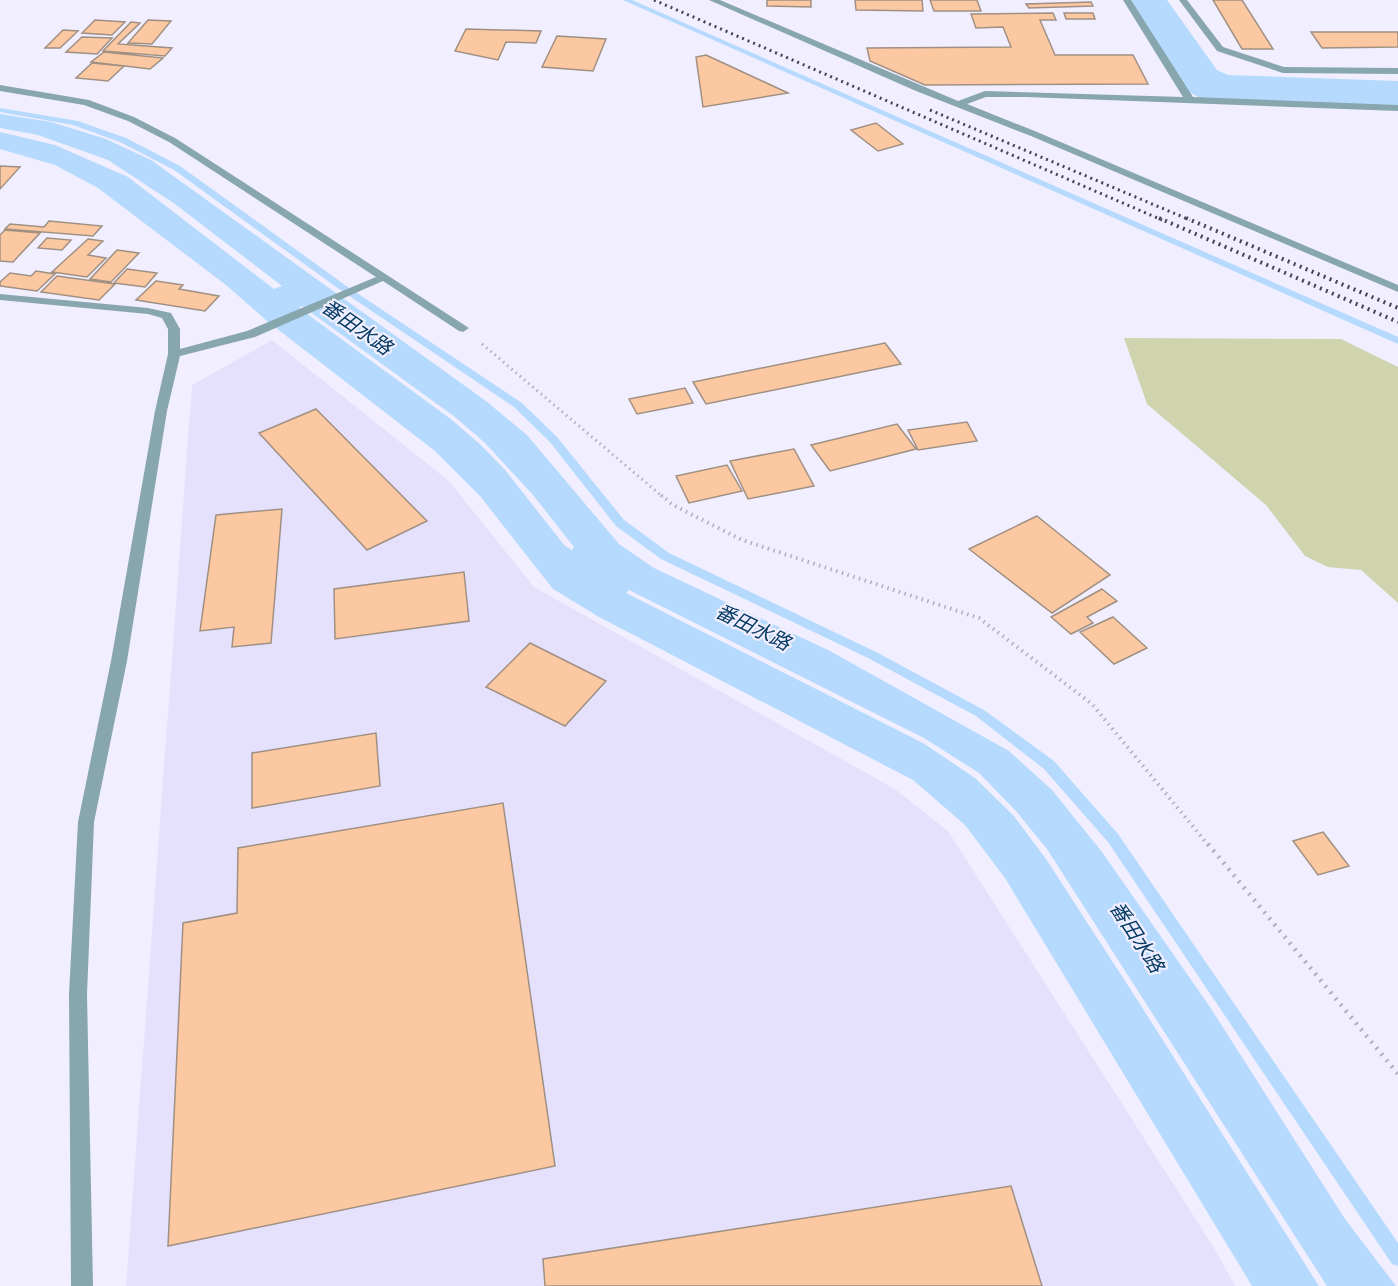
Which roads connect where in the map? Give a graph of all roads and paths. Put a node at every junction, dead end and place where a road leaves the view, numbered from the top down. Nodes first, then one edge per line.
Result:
1 (713, 0) edge
2 (1127, 0) edge
3 (1183, 0) edge
4 (1398, 71) edge
5 (0, 88) edge
6 (1190, 100) junction
7 (959, 104) junction
8 (1398, 108) edge
9 (384, 277) junction
10 (1398, 289) edge
11 (0, 297) edge
12 (463, 328) joint
13 (174, 354) junction
14 (1398, 1074) edge
15 (82, 1286) edge

1 - 7 street
2 - 6 street
3 - 4 street
5 - 9 street
6 - 7 street
6 - 8 street
7 - 10 street
9 - 12 street
9 - 13 street
11 - 13 street
12 - 14 path
13 - 15 street

